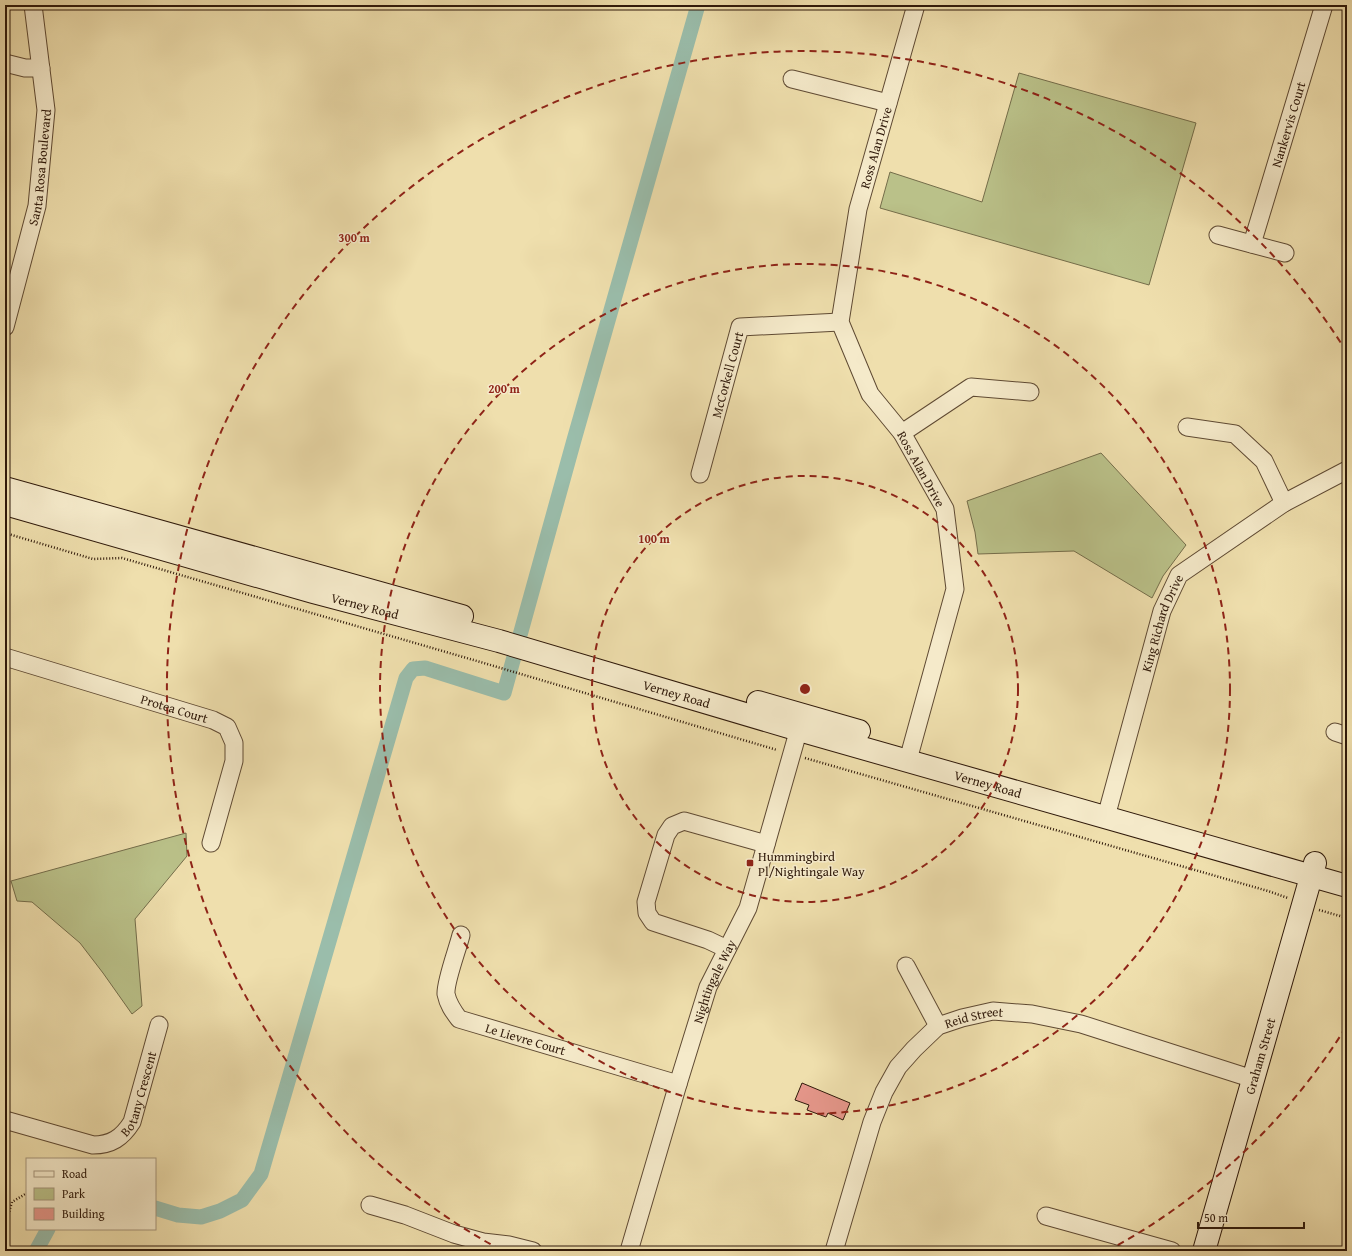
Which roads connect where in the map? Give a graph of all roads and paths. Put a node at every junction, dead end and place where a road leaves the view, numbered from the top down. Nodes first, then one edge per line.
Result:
1 (33, 5) edge
2 (916, 5) edge
3 (1324, 5) edge
4 (5, 63) edge
5 (41, 68) junction
6 (792, 78) dead end
7 (888, 103) junction
8 (1218, 235) dead end
9 (1252, 244) junction
10 (1285, 253) dead end
11 (840, 322) junction
12 (5, 327) edge
13 (1030, 392) dead end
14 (1187, 427) dead end
15 (902, 433) junction
16 (1347, 470) edge
17 (700, 474) dead end
18 (5, 488) edge
19 (1284, 502) junction
20 (5, 504) edge
21 (5, 533) edge
22 (500, 634) junction
23 (5, 657) edge
24 (801, 722) junction
25 (910, 753) junction
26 (792, 755) junction
27 (1108, 810) junction
28 (211, 843) dead end
29 (766, 844) junction
30 (1313, 869) junction
31 (1347, 870) edge
32 (1347, 886) edge
33 (1303, 904) junction
34 (1347, 918) edge
35 (461, 935) dead end
36 (727, 949) junction
37 (906, 966) dead end
38 (159, 1024) dead end
39 (938, 1026) junction
40 (1253, 1079) junction
41 (678, 1084) junction
42 (5, 1120) edge
43 (26, 1194) edge
44 (370, 1205) dead end
45 (1046, 1216) dead end
46 (5, 1226) edge
47 (533, 1251) edge
48 (629, 1251) edge
49 (834, 1251) edge
50 (1172, 1251) edge
51 (1204, 1251) edge

1 - 5 street, Santa Rosa Boulevard
2 - 7 street, Ross Alan Drive
3 - 9 street, Nankervis Court
4 - 5 street
5 - 12 street, Santa Rosa Boulevard
6 - 7 street
7 - 11 street, Ross Alan Drive
8 - 9 street
9 - 10 street
11 - 15 street, Ross Alan Drive
11 - 17 street, McCorkell Court
13 - 15 street
14 - 19 street
15 - 25 street, Ross Alan Drive
16 - 19 street, King Richard Drive
18 - 22 street, Verney Road
19 - 27 street, King Richard Drive
20 - 22 street, Verney Road
21 - 26 path
22 - 24 street, Verney Road
23 - 28 street, Protea Court
24 - 25 street, Verney Road
24 - 26 street, Nightingale Way
25 - 27 street, Verney Road
26 - 29 street, Nightingale Way
26 - 33 path
27 - 30 street, Verney Road
29 - 36 street, Nightingale Way
29 - 36 street
30 - 31 street, Verney Road
30 - 32 street, Verney Road
30 - 33 street, Graham Street
33 - 34 path
33 - 40 street, Graham Street
35 - 41 street, Le Lievre Court
36 - 41 street, Nightingale Way
37 - 39 street
38 - 42 street, Botany Crescent
39 - 40 street, Reid Street
39 - 49 street, Reid Street
40 - 51 street, Graham Street
41 - 48 street, Nightingale Way
43 - 46 path
44 - 47 street
45 - 50 street

